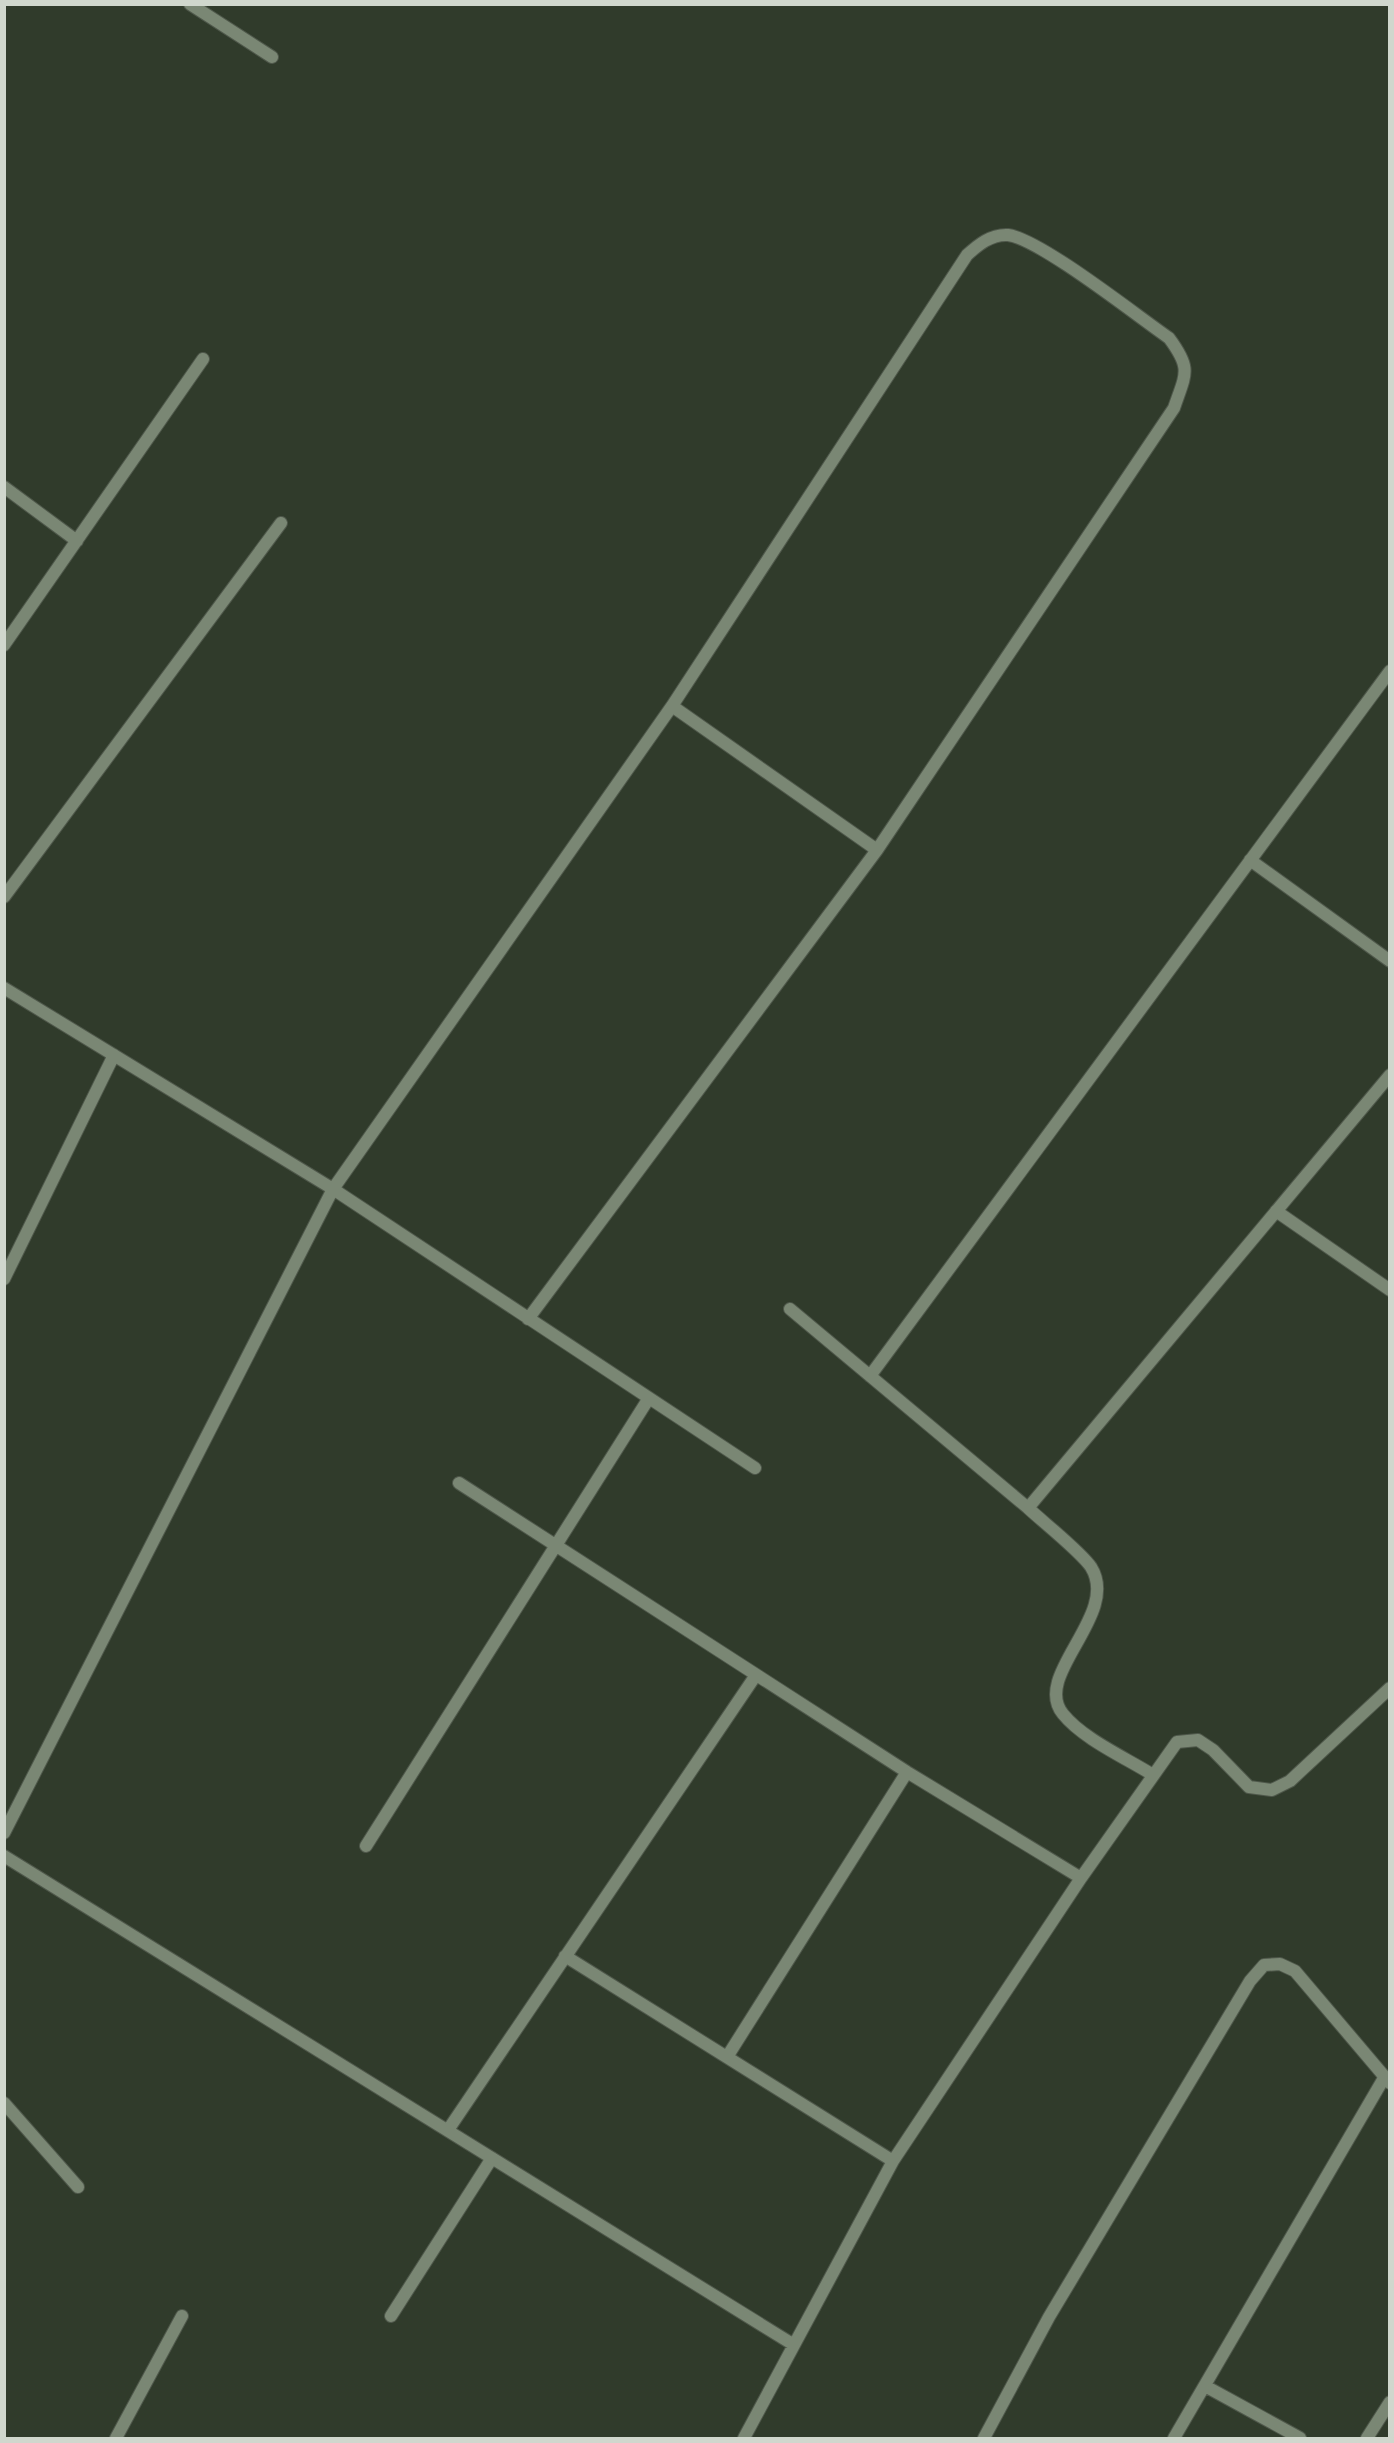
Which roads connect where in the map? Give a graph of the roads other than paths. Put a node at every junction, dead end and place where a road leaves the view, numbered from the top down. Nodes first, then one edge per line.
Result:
1 (190, 4) edge
2 (272, 57) dead end
3 (203, 359) dead end
4 (4, 487) edge
5 (281, 523) dead end
6 (77, 541) junction
7 (4, 645) edge
8 (1389, 671) edge
9 (672, 706) junction
10 (877, 850) junction
11 (1250, 861) junction
12 (4, 897) edge
13 (1389, 962) edge
14 (4, 988) edge
15 (114, 1055) junction
16 (1389, 1075) edge
17 (333, 1189) junction
18 (1276, 1211) junction
19 (4, 1279) edge
20 (1389, 1290) edge
21 (790, 1309) dead end
22 (528, 1319) junction
23 (870, 1376) junction
24 (648, 1398) junction
25 (755, 1468) dead end
26 (459, 1483) dead end
27 (1028, 1508) junction
28 (555, 1545) junction
29 (756, 1675) junction
30 (1389, 1688) edge
31 (907, 1772) junction
32 (1154, 1775) junction
33 (4, 1833) edge
34 (366, 1846) dead end
35 (4, 1856) edge
36 (1081, 1878) junction
37 (565, 1956) junction
38 (727, 2057) junction
39 (1387, 2081) edge
40 (4, 2103) edge
41 (448, 2130) junction
42 (492, 2157) junction
43 (893, 2162) junction
44 (78, 2187) dead end
45 (182, 2316) dead end
46 (391, 2316) dead end
47 (794, 2345) junction
48 (1205, 2386) junction
49 (1389, 2402) edge
50 (117, 2438) edge
51 (744, 2439) edge
52 (984, 2439) edge
53 (1174, 2439) edge
54 (1300, 2439) edge
55 (1367, 2439) edge

1 - 2 street
3 - 6 street
4 - 6 street
5 - 12 street
6 - 7 street
8 - 11 street
9 - 10 street
9 - 10 street
9 - 17 street
10 - 22 street
11 - 13 street
11 - 23 street
14 - 15 street
15 - 17 street
15 - 19 street
16 - 18 street
17 - 22 street
17 - 33 street
18 - 20 street
18 - 27 street
21 - 23 street
22 - 24 street
23 - 27 street
24 - 25 street
24 - 28 street
26 - 28 street
27 - 32 street
28 - 29 street
28 - 34 street
29 - 31 street
29 - 37 street
30 - 32 street
31 - 36 street
31 - 38 street
32 - 36 street
35 - 41 street
36 - 43 street
37 - 38 street
37 - 41 street
38 - 43 street
39 - 48 street
39 - 52 street
40 - 44 street
41 - 42 street
42 - 46 street
42 - 47 street
43 - 47 street
45 - 50 street
47 - 51 street
48 - 53 street
48 - 54 street
49 - 55 street

